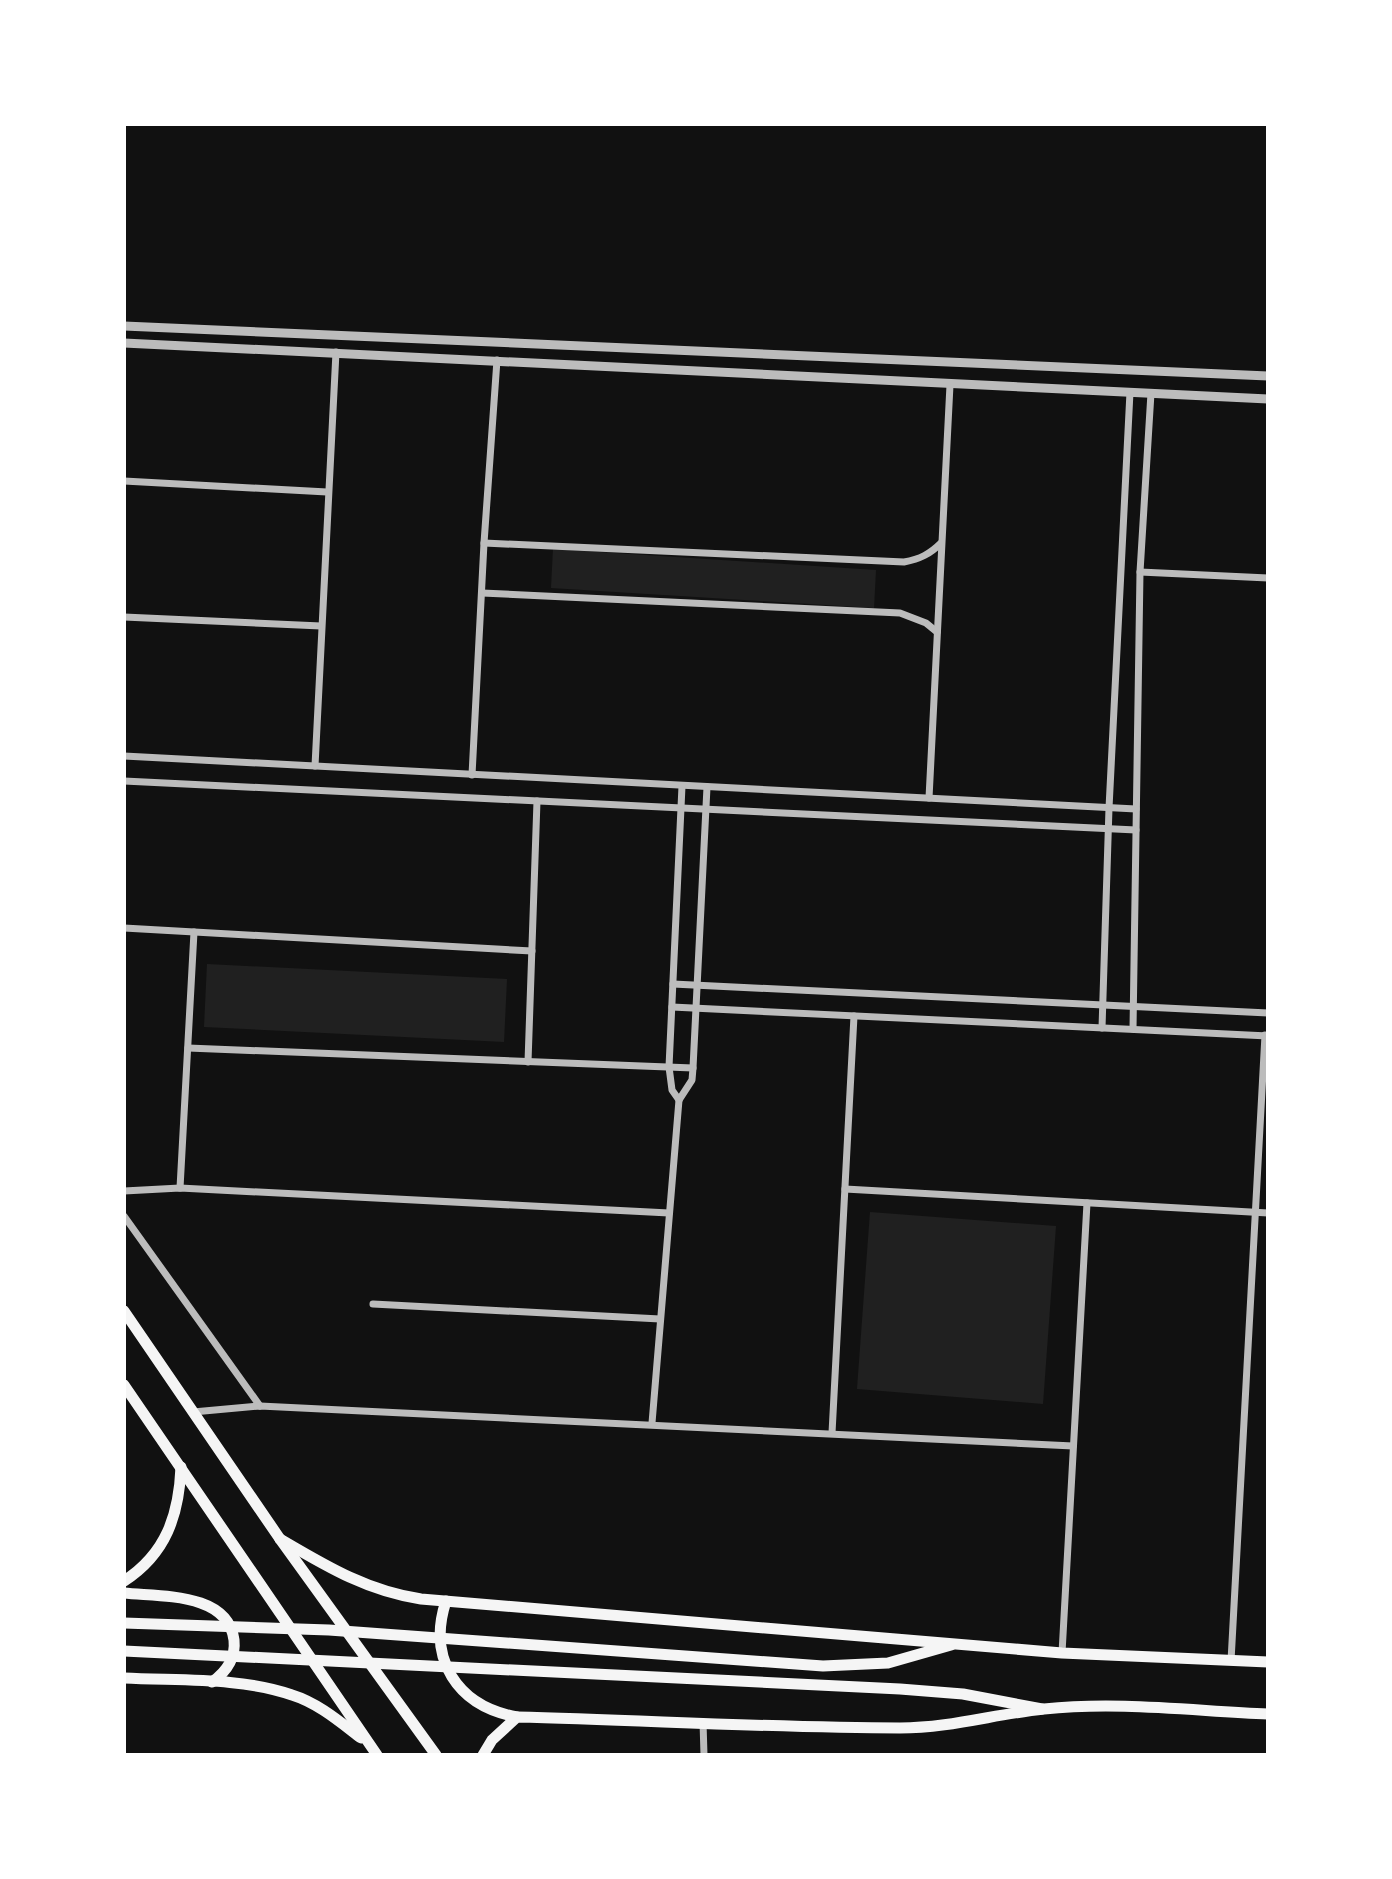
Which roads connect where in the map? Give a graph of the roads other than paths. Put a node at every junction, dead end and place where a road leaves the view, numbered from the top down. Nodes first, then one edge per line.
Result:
1 (124, 326) edge
2 (124, 343) edge
3 (336, 352) junction
4 (497, 360) junction
5 (1268, 376) edge
6 (950, 385) junction
7 (1130, 392) junction
8 (1151, 393) junction
9 (1268, 399) edge
10 (124, 481) edge
11 (327, 492) junction
12 (484, 543) junction
13 (941, 543) junction
14 (1140, 572) junction
15 (1268, 578) edge
16 (482, 593) junction
17 (124, 617) edge
18 (321, 626) junction
19 (937, 632) junction
20 (124, 756) edge
21 (315, 766) junction
22 (472, 775) junction
23 (124, 781) edge
24 (682, 786) junction
25 (707, 787) junction
26 (929, 798) junction
27 (537, 801) junction
28 (681, 808) junction
29 (1109, 808) junction
30 (707, 809) junction
31 (1136, 809) junction
32 (1108, 828) junction
33 (1136, 830) junction
34 (124, 928) edge
35 (194, 932) junction
36 (532, 951) junction
37 (673, 984) junction
38 (699, 986) junction
39 (1103, 1005) junction
40 (1134, 1006) junction
41 (672, 1007) junction
42 (698, 1009) junction
43 (1268, 1013) edge
44 (854, 1016) junction
45 (1102, 1028) junction
46 (1133, 1029) junction
47 (1266, 1036) edge
48 (188, 1048) junction
49 (528, 1062) junction
50 (669, 1067) junction
51 (693, 1068) junction
52 (679, 1100) junction
53 (180, 1188) junction
54 (845, 1189) junction
55 (124, 1191) edge
56 (1087, 1203) junction
57 (1255, 1212) junction
58 (669, 1213) junction
59 (1268, 1213) edge
60 (124, 1216) edge
61 (373, 1304) dead end
62 (124, 1311) edge
63 (660, 1319) junction
64 (124, 1385) edge
65 (260, 1406) junction
66 (193, 1412) junction
67 (652, 1423) junction
68 (832, 1433) junction
69 (1073, 1446) junction
70 (181, 1466) junction
71 (280, 1539) junction
72 (124, 1581) edge
73 (124, 1593) edge
74 (446, 1601) junction
75 (129, 1623) edge
76 (956, 1644) junction
77 (130, 1652) edge
78 (1062, 1653) junction
79 (1231, 1661) junction
80 (1268, 1662) edge
81 (124, 1678) edge
82 (212, 1682) junction
83 (1042, 1709) junction
84 (1268, 1714) edge
85 (517, 1717) junction
86 (703, 1722) junction
87 (373, 1750) edge
88 (436, 1755) edge
89 (483, 1755) edge
90 (704, 1755) edge

1 - 5 street
2 - 3 street
3 - 4 street
3 - 11 street
4 - 6 street
4 - 12 street
6 - 7 street
6 - 13 street
7 - 8 street
7 - 29 street
8 - 9 street
8 - 14 street
10 - 11 street
11 - 18 street
12 - 13 street
12 - 16 street
13 - 19 street
14 - 15 street
14 - 31 street
16 - 19 street
16 - 22 street
17 - 18 street
18 - 21 street
19 - 26 street
20 - 21 street
21 - 22 street
22 - 24 street
23 - 27 street
24 - 25 street
24 - 28 street
25 - 26 street
25 - 30 street
26 - 29 street
27 - 28 street
27 - 36 street
28 - 30 street
28 - 37 street
29 - 31 street
29 - 32 street
30 - 32 street
30 - 38 street
31 - 33 street
32 - 33 street
32 - 39 street
33 - 40 street
34 - 35 street
35 - 36 street
35 - 48 street
36 - 49 street
37 - 38 street
37 - 41 street
38 - 39 street
38 - 42 street
39 - 40 street
39 - 45 street
40 - 43 street
40 - 46 street
41 - 42 street
41 - 50 street
42 - 44 street
42 - 51 street
44 - 45 street
44 - 54 street
45 - 46 street
46 - 47 street
47 - 57 street
48 - 49 street
48 - 53 street
49 - 50 street
50 - 51 street
50 - 52 street
51 - 52 street
52 - 58 street
53 - 55 street
53 - 58 street
54 - 56 street
54 - 68 street
56 - 57 street
56 - 69 street
57 - 59 street
57 - 79 street
58 - 63 street
60 - 65 street
61 - 63 street
62 - 66 main road
63 - 67 street
64 - 70 main road
65 - 66 street
65 - 67 street
66 - 71 main road
67 - 68 street
68 - 69 street
69 - 78 street
70 - 72 main road
70 - 87 main road
71 - 74 main road
71 - 88 main road
73 - 82 main road
74 - 76 main road
74 - 85 main road
75 - 76 main road
76 - 78 main road
77 - 83 main road
78 - 79 main road
79 - 80 main road
81 - 82 main road
82 - 87 main road
83 - 84 main road
83 - 86 main road
85 - 86 main road
85 - 89 main road
86 - 90 street

